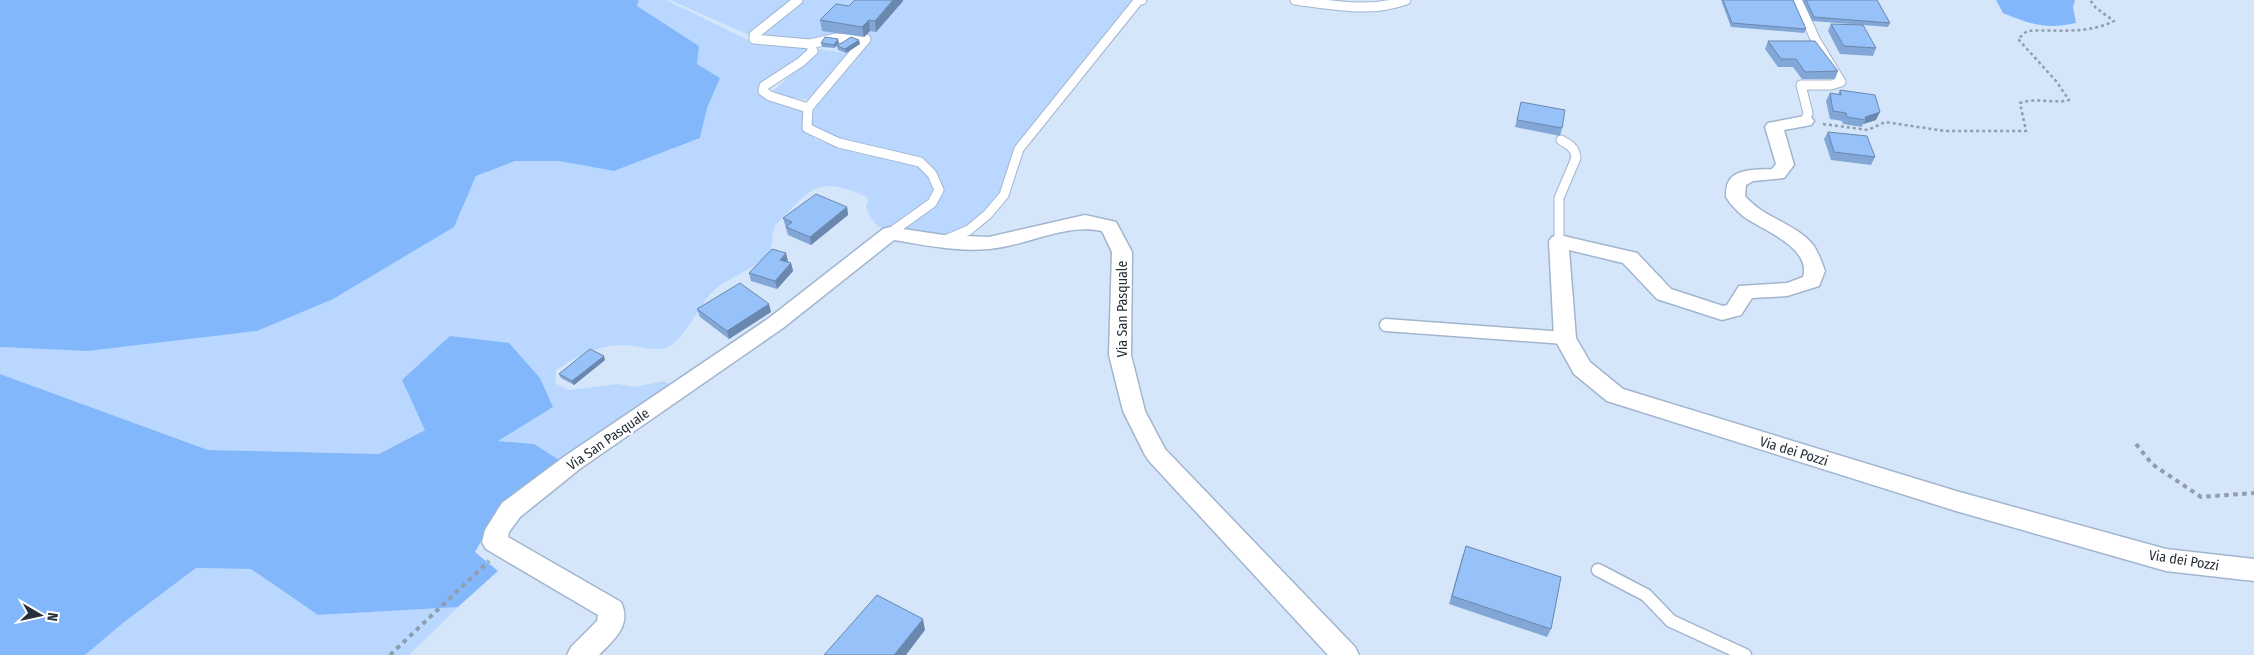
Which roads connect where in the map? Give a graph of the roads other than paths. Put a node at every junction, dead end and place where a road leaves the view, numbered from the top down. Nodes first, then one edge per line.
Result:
1 (798, 0) edge
2 (1142, 0) edge
3 (1295, 0) edge
4 (1406, 0) edge
5 (1798, 0) edge
6 (810, 44) junction
7 (808, 108) junction
8 (1805, 121) joint
9 (1561, 140) edge
10 (890, 233) junction
11 (943, 241) junction
12 (1559, 241) junction
13 (1386, 324) dead end
14 (1565, 338) junction
15 (1598, 570) dead end
16 (2254, 570) edge
17 (581, 655) edge
18 (1345, 655) edge
19 (1745, 655) edge

1 - 6 lane
2 - 11 lane
3 - 4 lane
5 - 8 lane
6 - 7 lane
6 - 7 lane
7 - 10 lane, Via San Pasquale
8 - 12 street
9 - 12 lane, Via dei Pozzi
10 - 11 street, Via San Pasquale
10 - 17 street, Via San Pasquale
11 - 18 street, Via San Pasquale
12 - 14 street, Via dei Pozzi
13 - 14 lane
14 - 16 street, Via dei Pozzi
15 - 19 lane

